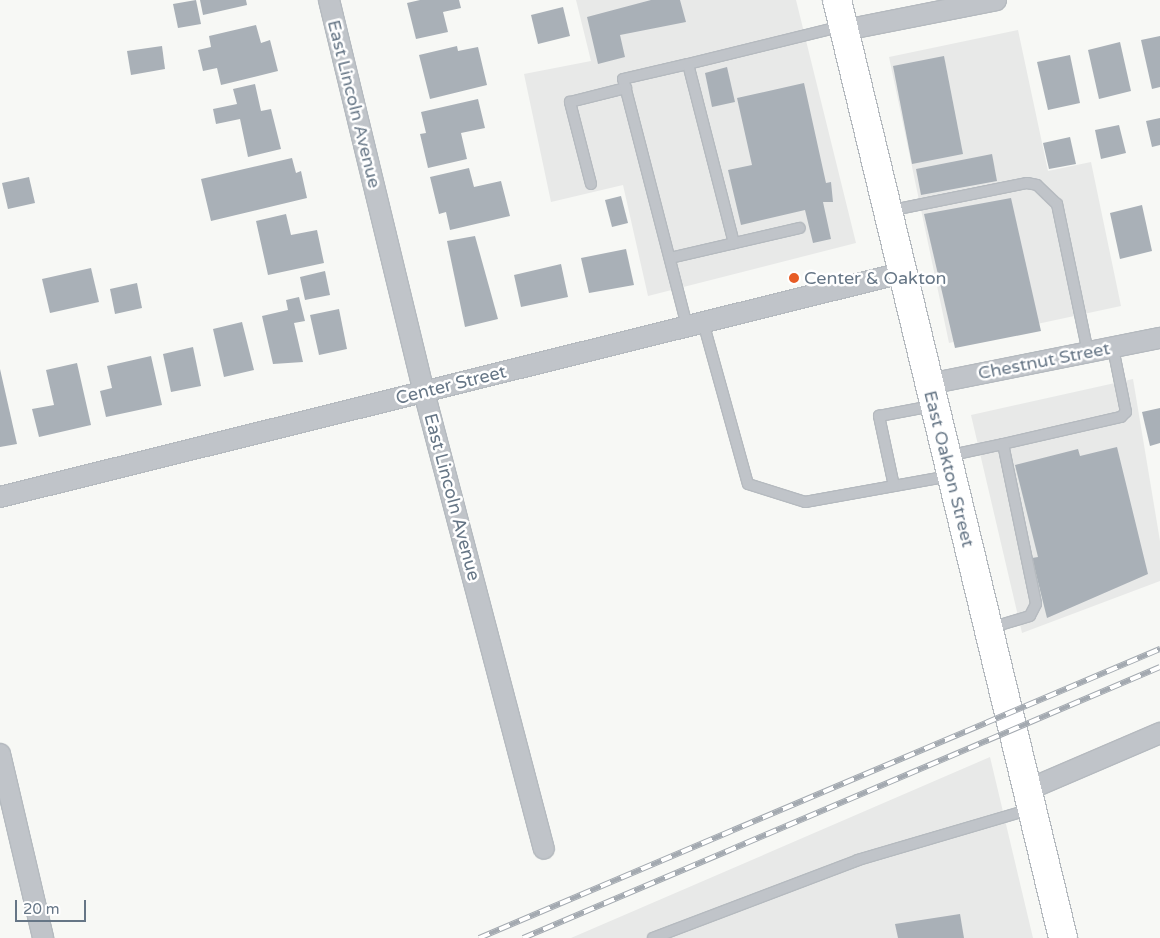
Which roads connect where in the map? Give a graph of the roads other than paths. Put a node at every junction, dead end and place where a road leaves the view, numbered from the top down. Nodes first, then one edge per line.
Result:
1 (329, 0) edge
2 (837, 0) edge
3 (996, 0) edge
4 (844, 28) junction
5 (688, 64) junction
6 (626, 88) junction
7 (591, 184) dead end
8 (887, 211) junction
9 (800, 228) dead end
10 (734, 243) junction
11 (670, 258) junction
12 (902, 273) junction
13 (695, 324) junction
14 (1160, 338) edge
15 (1113, 348) junction
16 (1088, 352) junction
17 (424, 392) junction
18 (931, 395) junction
19 (1003, 444) junction
20 (949, 466) junction
21 (894, 486) junction
22 (0, 497) edge
23 (988, 629) junction
24 (1160, 733) edge
25 (0, 754) edge
26 (1029, 799) junction
27 (544, 848) dead end
28 (43, 938) edge
29 (653, 938) edge
30 (1063, 938) edge

1 - 17 street, East Lincoln Avenue
2 - 4 main road, East Oakton Street
3 - 4 street
4 - 5 lane
4 - 8 main road, East Oakton Street
5 - 6 lane
5 - 10 lane
6 - 7 lane
6 - 11 lane
8 - 12 main road, East Oakton Street
8 - 16 lane
9 - 10 lane
10 - 11 lane
11 - 13 lane
12 - 13 street, Center Street
12 - 18 main road, East Oakton Street
13 - 17 street, Center Street
13 - 21 lane
14 - 15 street, Chestnut Street
15 - 16 street, Chestnut Street
15 - 19 lane
16 - 18 street, Chestnut Street
17 - 22 street, Center Street
17 - 27 street, East Lincoln Avenue
18 - 20 main road, East Oakton Street
18 - 21 lane
19 - 20 lane
19 - 23 lane
20 - 21 lane
20 - 23 main road, East Oakton Street
23 - 26 main road, East Oakton Street
24 - 26 street
25 - 28 street
26 - 29 lane
26 - 30 main road, East Oakton Street

